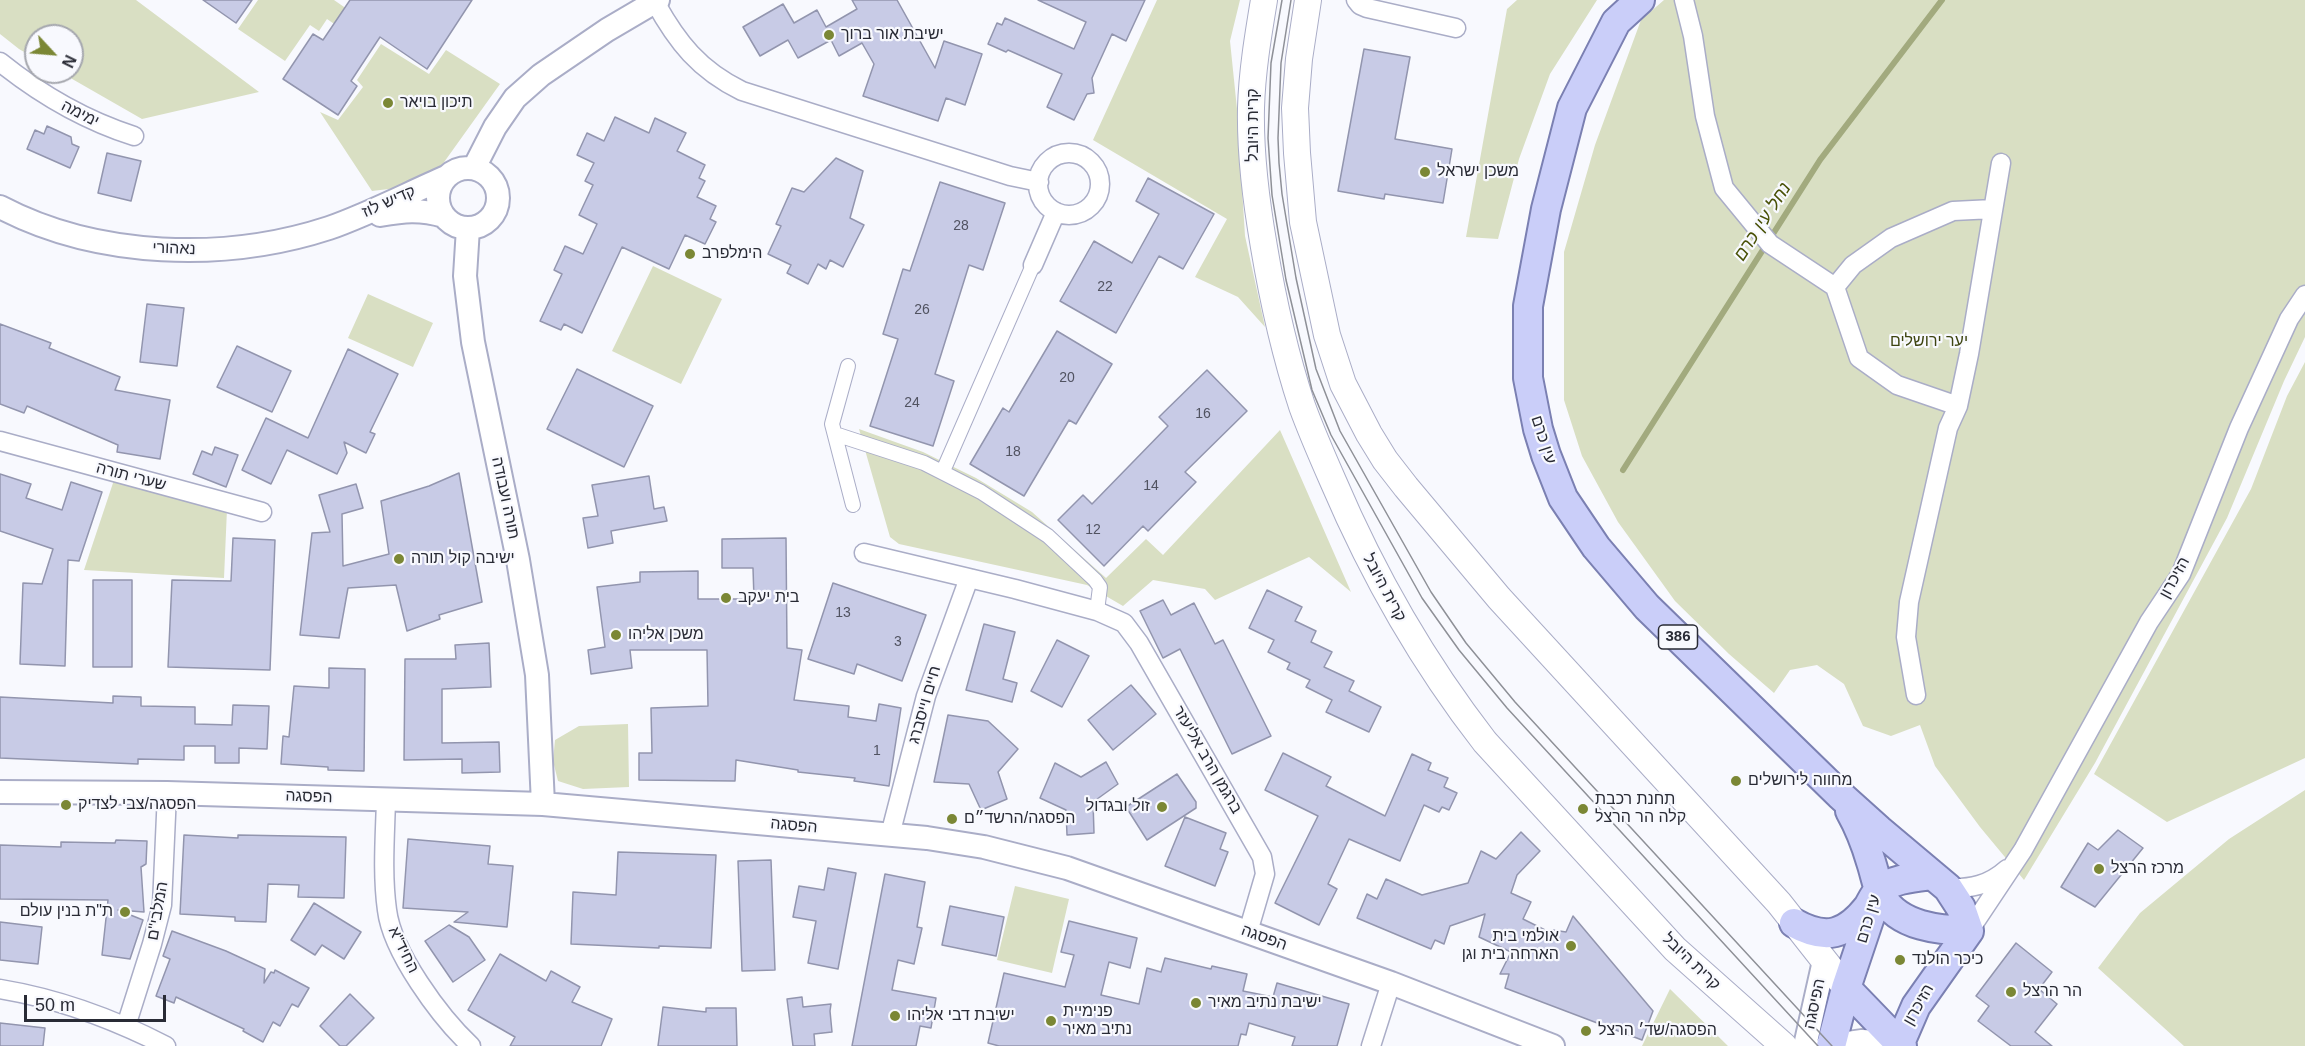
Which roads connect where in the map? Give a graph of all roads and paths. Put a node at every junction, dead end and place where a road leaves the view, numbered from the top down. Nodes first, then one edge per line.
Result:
1 (1264, 0) edge
2 (1308, 0) edge
3 (1356, 0) edge
4 (1640, 0) edge
5 (1684, 0) edge
6 (656, 1) edge
7 (1456, 28) dead end
8 (0, 62) edge
9 (134, 136) dead end
10 (2001, 163) dead end
11 (474, 168) junction
12 (446, 177) junction
13 (1038, 182) junction
14 (0, 207) edge
15 (1994, 209) junction
16 (1056, 212) junction
17 (444, 216) junction
18 (352, 219) junction
19 (468, 228) junction
20 (1033, 265) joint
21 (1835, 287) junction
22 (2305, 295) edge
23 (848, 366) dead end
24 (1958, 406) junction
25 (835, 434) junction
26 (0, 441) edge
27 (943, 471) junction
28 (853, 505) dead end
29 (262, 512) dead end
30 (864, 554) dead end
31 (969, 578) junction
32 (1097, 611) junction
33 (1916, 695) dead end
34 (0, 792) edge
35 (167, 793) junction
36 (1840, 795) junction
37 (386, 800) junction
38 (543, 804) junction
39 (890, 835) junction
40 (2023, 850) junction
41 (1940, 881) junction
42 (1879, 890) junction
43 (1794, 923) junction
44 (1969, 931) junction
45 (1248, 932) junction
46 (1824, 962) junction
47 (1391, 983) junction
48 (1846, 988) junction
49 (0, 989) edge
50 (126, 1026) junction
51 (1901, 1045) edge
52 (165, 1046) edge
53 (471, 1046) edge
54 (1371, 1046) edge
55 (1553, 1046) edge
56 (1784, 1046) edge
57 (1824, 1046) edge

1 - 56 main road, קרית היובל
2 - 43 main road
3 - 7 street
4 - 36 main road, עין כרם / 386
5 - 21 street
6 - 11 street
6 - 13 street
8 - 9 street, ימימה
10 - 15 street
11 - 12 street
11 - 19 street
12 - 17 street
12 - 18 street, קדיש לוז
13 - 16 street
13 - 16 street
14 - 18 street, נאהורי
15 - 21 street
15 - 24 street
16 - 20 street
17 - 18 street, קדיש לוז
17 - 19 street
19 - 38 street, תורה ועבודה
20 - 27 street
21 - 24 street
22 - 40 street, הזיכרון
23 - 25 street
24 - 33 street
25 - 27 street
25 - 28 street
26 - 29 street, שערי תורה
27 - 32 street
30 - 31 street, ברגמן הרב אליעזר
31 - 32 street, ברגמן הרב אליעזר
31 - 39 street, חיים וייסברג
32 - 45 street, ברגמן הרב אליעזר
34 - 35 street, הפסגה
35 - 37 street, הפסגה
35 - 50 street, המלבי"ם
36 - 41 main road, עין כרם / 386
36 - 42 main road, עין כרם / 386
37 - 38 street, הפסגה
37 - 53 street, החיד"א
38 - 39 street, הפסגה
39 - 45 street, הפסגה
40 - 41 street, הזיכרון
40 - 44 street, הזיכרון
41 - 42 main road
41 - 44 main road, עין כרם / 386
42 - 43 main road
42 - 44 main road
42 - 48 main road, עין כרם
43 - 46 main road
44 - 51 main road, הזיכרון
45 - 47 street, הפסגה
46 - 48 main road
46 - 57 street, הפיסגה
47 - 54 street
47 - 55 street, הפסגה
48 - 51 main road
48 - 57 main road, עין כרם
49 - 50 street
50 - 52 street
51 - 57 street, הפיסגה

